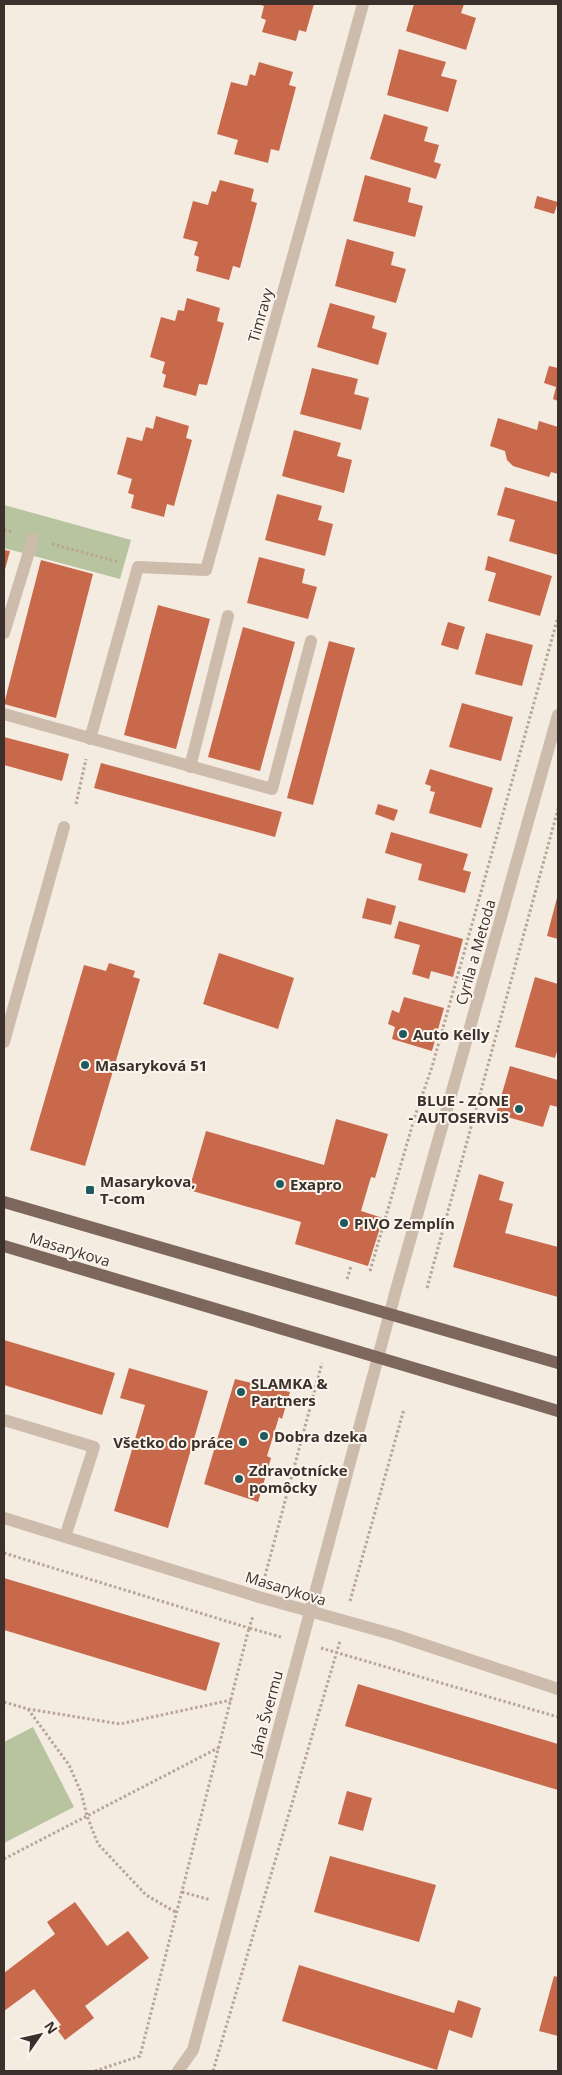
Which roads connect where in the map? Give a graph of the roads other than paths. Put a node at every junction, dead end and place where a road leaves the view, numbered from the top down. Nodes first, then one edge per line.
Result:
1 (363, 4) edge
2 (33, 539) road end
3 (228, 616) dead end
4 (4, 634) edge
5 (311, 641) dead end
6 (4, 714) edge
7 (558, 715) edge
8 (90, 739) junction
9 (190, 767) junction
10 (64, 827) dead end
11 (4, 1042) edge
12 (4, 1202) edge
13 (4, 1246) edge
14 (390, 1314) junction
15 (379, 1359) junction
16 (558, 1363) edge
17 (558, 1411) edge
18 (4, 1420) edge
19 (4, 1518) edge
20 (65, 1537) junction
21 (310, 1612) junction
22 (558, 1689) edge
23 (178, 2071) edge

1 - 8 street, Timravy
2 - 4 street
3 - 9 street
5 - 9 street
6 - 8 street
7 - 14 street, Cyrila a Metoda
8 - 9 street
10 - 11 street
12 - 14 main road, Masarykova
13 - 15 main road, Masarykova
14 - 15 street, Cyrila a Metoda
14 - 16 main road, Masarykova
15 - 17 main road, Masarykova
15 - 21 street, Jána Švermu
18 - 20 street
19 - 20 street, Masarykova
20 - 21 street, Masarykova
21 - 22 street, Masarykova
21 - 23 street, Jána Švermu

